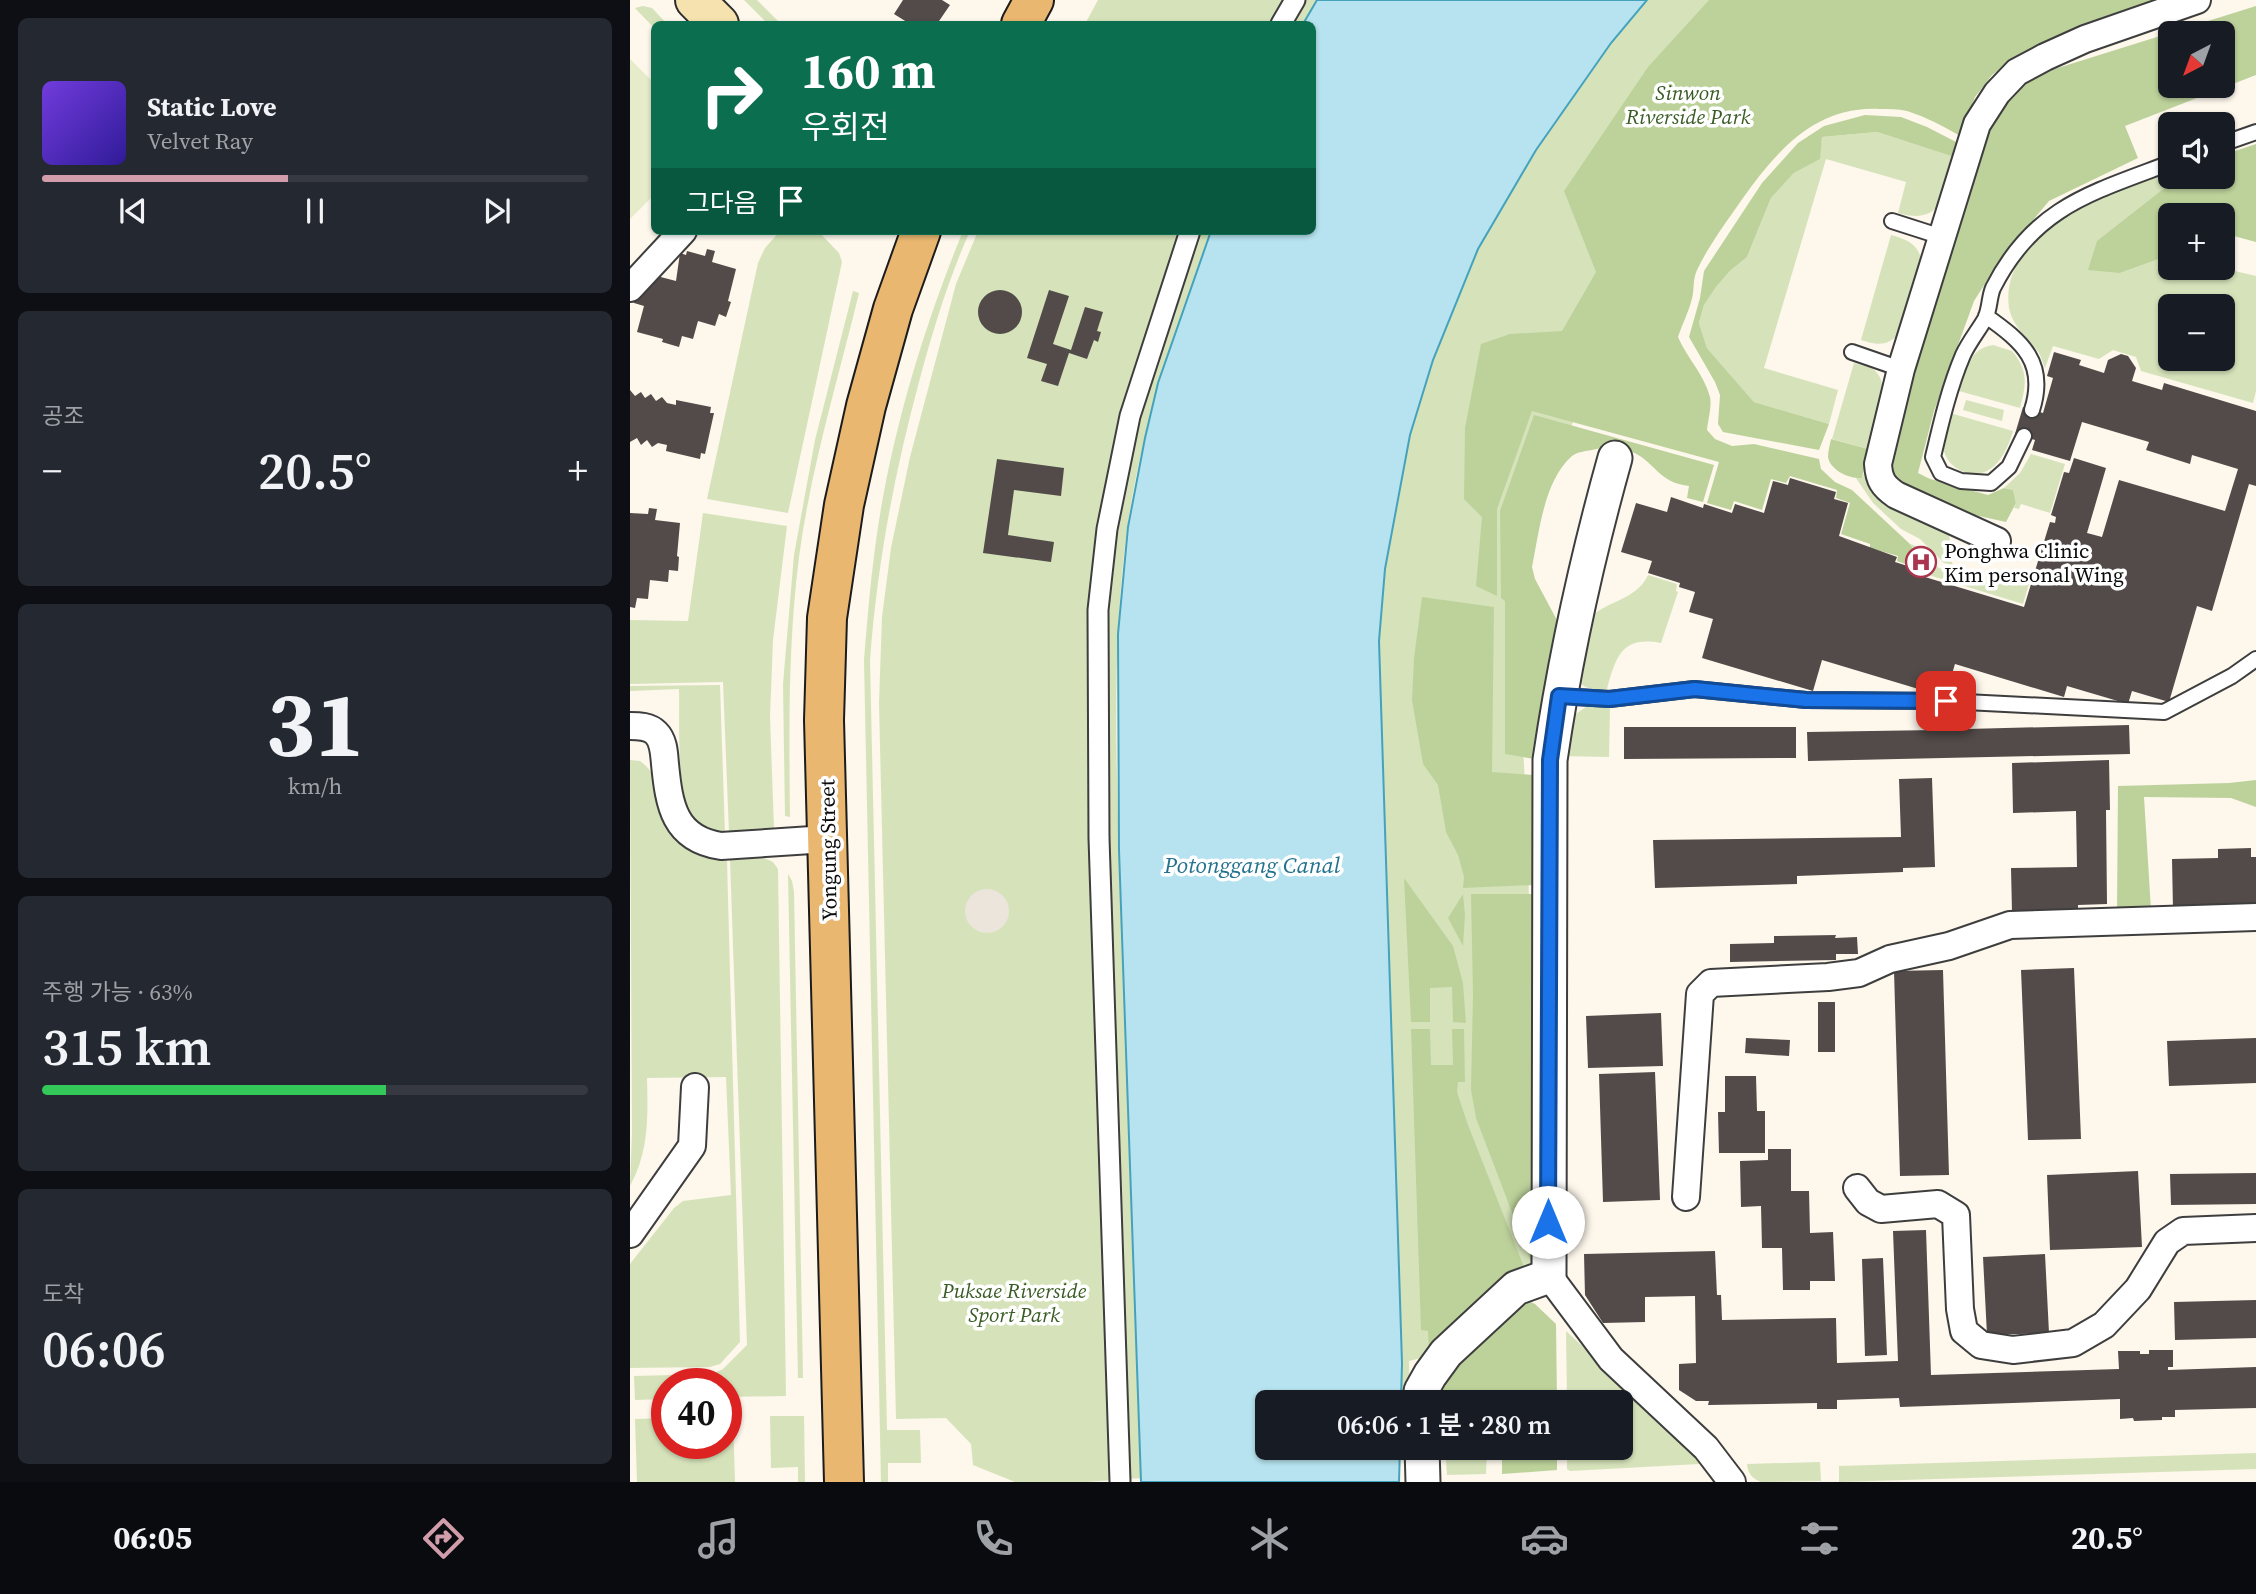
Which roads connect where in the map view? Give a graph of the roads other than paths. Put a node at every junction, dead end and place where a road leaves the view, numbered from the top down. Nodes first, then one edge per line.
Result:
1 (695, 0) edge
2 (1034, 0) edge
3 (1295, 0) edge
4 (2197, 0) edge
5 (716, 21) edge
6 (1023, 21) edge
7 (1283, 21) edge
8 (2256, 132) edge
9 (2235, 139) edge
10 (2158, 168) edge
11 (1892, 221) dead end
12 (679, 235) edge
13 (920, 235) edge
14 (1189, 235) edge
15 (1942, 237) junction
16 (630, 288) edge
17 (1986, 316) junction
18 (1852, 352) dead end
19 (1901, 369) junction
20 (2032, 410) dead end
21 (2024, 436) dead end
22 (1615, 458) dead end
23 (1997, 541) dead end
24 (2256, 659) edge
25 (1559, 696) junction
26 (630, 726) edge
27 (827, 839) junction
28 (2256, 917) edge
29 (695, 1087) dead end
30 (1857, 1188) dead end
31 (1686, 1197) dead end
32 (2256, 1228) edge
33 (630, 1234) edge
34 (1549, 1276) junction
35 (1422, 1390) edge
36 (1422, 1460) edge
37 (1120, 1480) edge
38 (844, 1482) edge
39 (1423, 1482) edge
40 (1732, 1482) edge

1 - 5 main road
2 - 6 main road
3 - 7 street
4 - 15 street
8 - 9 lane
10 - 17 lane
11 - 15 lane
12 - 16 street
13 - 27 main road, Yongung Street
14 - 37 street
15 - 19 street
17 - 20 lane
17 - 21 lane
18 - 19 lane
19 - 23 street
22 - 25 street
24 - 25 lane
25 - 34 street
26 - 27 street
27 - 38 main road, Yongung Street
28 - 31 street
29 - 33 street
30 - 32 street
34 - 35 street
34 - 40 street
36 - 39 street

